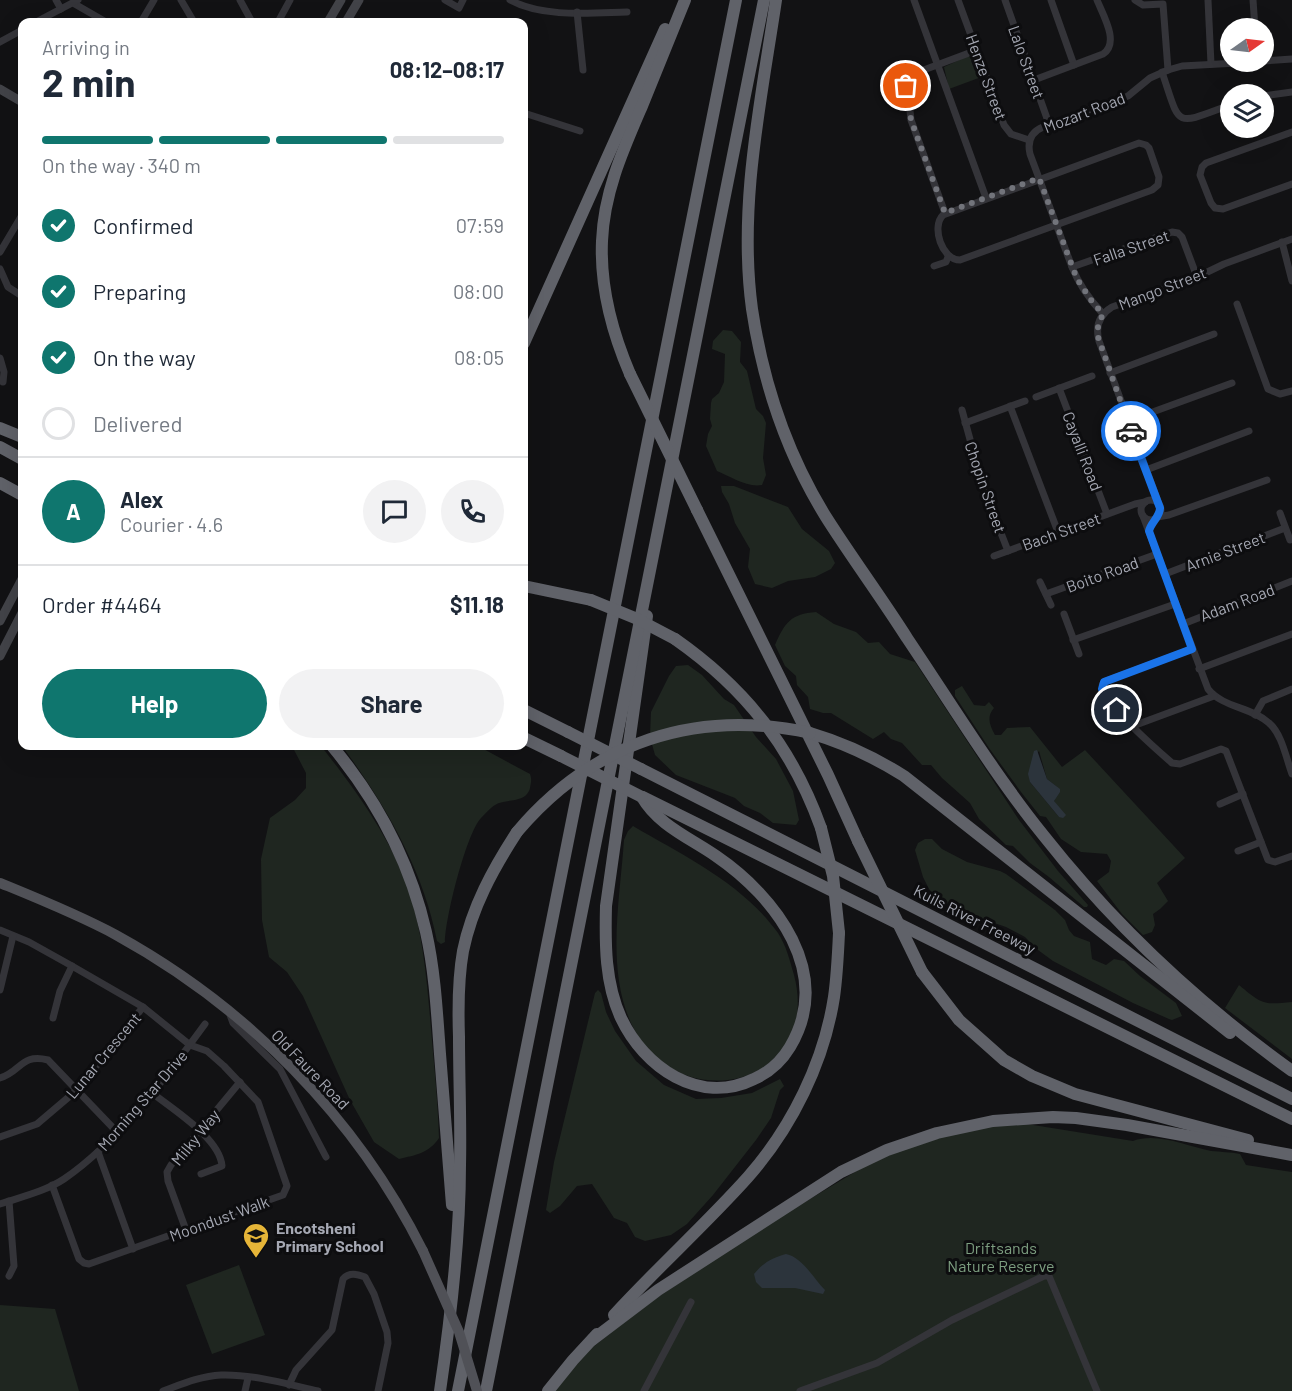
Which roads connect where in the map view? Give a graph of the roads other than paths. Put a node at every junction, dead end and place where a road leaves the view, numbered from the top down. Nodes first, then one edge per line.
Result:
1 (56, 0) edge
2 (154, 0) edge
3 (181, 0) edge
4 (240, 0) edge
5 (290, 0) edge
6 (341, 0) edge
7 (359, 0) edge
8 (445, 0) edge
9 (510, 0) edge
10 (678, 0) edge
11 (685, 0) edge
12 (736, 0) edge
13 (764, 0) edge
14 (776, 0) edge
15 (914, 0) edge
16 (958, 0) edge
17 (1005, 0) edge
18 (1051, 0) edge
19 (1097, 0) edge
20 (1135, 0) edge
21 (1208, 0) edge
22 (1253, 0) edge
23 (75, 1) edge
24 (461, 2) edge
25 (1164, 2) edge
26 (61, 9) junction
27 (577, 12) junction
28 (627, 12) dead end
29 (44, 18) edge
30 (100, 18) edge
31 (143, 18) edge
32 (192, 18) edge
33 (250, 18) edge
34 (280, 18) edge
35 (330, 18) edge
36 (348, 18) edge
37 (1254, 18) edge
38 (18, 32) edge
39 (0, 42) edge
40 (977, 50) junction
41 (1292, 59) edge
42 (1274, 60) edge
43 (1211, 64) junction
44 (1220, 64) edge
45 (938, 65) junction
46 (1074, 65) junction
47 (583, 70) dead end
48 (1165, 71) junction
49 (1034, 80) junction
50 (0, 89) edge
51 (1292, 92) edge
52 (1274, 94) edge
53 (18, 100) edge
54 (1220, 109) edge
55 (528, 114) edge
56 (1049, 124) junction
57 (580, 131) dead end
58 (1292, 132) edge
59 (1029, 140) junction
60 (1039, 178) junction
61 (1292, 184) edge
62 (986, 198) junction
63 (945, 213) junction
64 (18, 222) edge
65 (1056, 225) junction
66 (15, 227) junction
67 (18, 229) edge
68 (1292, 239) edge
69 (1282, 242) junction
70 (0, 252) edge
71 (948, 257) junction
72 (934, 266) dead end
73 (1072, 267) junction
74 (0, 269) edge
75 (1197, 277) junction
76 (1292, 281) edge
77 (18, 293) edge
78 (1237, 304) dead end
79 (1103, 314) junction
80 (528, 334) edge
81 (1214, 334) dead end
82 (0, 358) edge
83 (1110, 373) junction
84 (1092, 376) dead end
85 (3, 382) dead end
86 (1232, 383) dead end
87 (1059, 388) junction
88 (1289, 392) edge
89 (1036, 397) dead end
90 (1025, 401) dead end
91 (1010, 406) junction
92 (962, 410) dead end
93 (1128, 421) junction
94 (965, 423) junction
95 (0, 428) edge
96 (1249, 431) dead end
97 (18, 435) edge
98 (0, 447) edge
99 (18, 457) edge
100 (1146, 470) junction
101 (0, 475) edge
102 (1267, 480) dead end
103 (0, 483) edge
104 (18, 484) edge
105 (1152, 487) junction
106 (18, 493) edge
107 (1146, 501) junction
108 (1128, 506) junction
109 (1160, 506) junction
110 (1180, 511) junction
111 (1280, 513) dead end
112 (1107, 514) junction
113 (1143, 515) junction
114 (1156, 518) junction
115 (1285, 528) junction
116 (1149, 531) junction
117 (1058, 532) junction
118 (1290, 540) dead end
119 (1008, 551) junction
120 (1157, 554) junction
121 (994, 556) dead end
122 (649, 572) junction
123 (1165, 574) junction
124 (1292, 581) edge
125 (1040, 582) dead end
126 (18, 587) edge
127 (528, 587) edge
128 (1046, 594) junction
129 (1175, 603) junction
130 (1051, 605) dead end
131 (1064, 614) dead end
132 (0, 621) edge
133 (18, 621) edge
134 (1183, 624) junction
135 (1292, 634) edge
136 (1073, 640) junction
137 (1192, 649) junction
138 (1079, 654) dead end
139 (0, 656) edge
140 (1199, 669) junction
141 (1292, 689) edge
142 (1214, 696) junction
143 (528, 712) edge
144 (1255, 715) junction
145 (1133, 726) junction
146 (528, 740) edge
147 (1292, 745) edge
148 (1282, 748) junction
149 (335, 750) edge
150 (1292, 774) edge
151 (1243, 794) junction
152 (642, 797) junction
153 (1220, 804) dead end
154 (1261, 843) junction
155 (1238, 851) dead end
156 (1292, 856) edge
157 (0, 883) edge
158 (0, 930) edge
159 (13, 936) junction
160 (72, 966) junction
161 (0, 990) edge
162 (143, 1007) junction
163 (228, 1010) junction
164 (53, 1018) dead end
165 (205, 1024) dead end
166 (190, 1045) junction
167 (1292, 1071) edge
168 (1292, 1077) edge
169 (0, 1078) edge
170 (240, 1082) junction
171 (77, 1090) junction
172 (151, 1092) junction
173 (1292, 1099) edge
174 (1292, 1119) edge
175 (200, 1131) junction
176 (117, 1132) junction
177 (0, 1137) edge
178 (98, 1152) junction
179 (1292, 1154) edge
180 (327, 1157) dead end
181 (201, 1174) dead end
182 (52, 1185) junction
183 (9, 1201) junction
184 (0, 1204) edge
185 (186, 1230) junction
186 (457, 1242) junction
187 (133, 1249) junction
188 (9, 1276) dead end
189 (691, 1302) dead end
190 (592, 1340) junction
191 (248, 1378) junction
192 (289, 1385) junction
193 (164, 1391) edge
194 (245, 1391) edge
195 (318, 1391) edge
196 (378, 1391) edge
197 (440, 1391) edge
198 (458, 1391) edge
199 (477, 1391) edge
200 (486, 1391) edge
201 (548, 1391) edge
202 (644, 1391) edge
203 (800, 1391) edge
204 (1097, 1391) edge

1 - 26 street
2 - 31 street
3 - 32 street
4 - 33 street
5 - 34 street
6 - 35 main road
7 - 36 main road
8 - 24 street
9 - 27 street
10 - 80 highway
11 - 179 highway, bridge
12 - 198 highway
13 - 122 highway
14 - 167 highway
15 - 45 street
16 - 40 street, Henze Street
17 - 49 street, Lalo Street
18 - 46 street
19 - 46 street
20 - 25 street
21 - 43 street
22 - 37 street
23 - 26 street
23 - 30 street
25 - 48 street
26 - 29 street
27 - 28 street
27 - 47 street
38 - 39 street
40 - 45 street
40 - 59 street, Henze Street
41 - 42 street
43 - 44 street, Mozart Road
43 - 48 street, Mozart Road
45 - 62 street
45 - 63 street
46 - 49 street
48 - 54 street
48 - 56 street, Mozart Road
49 - 56 street, Lalo Street
50 - 53 main road
51 - 52 street
55 - 57 street
56 - 59 street, Mozart Road
58 - 61 street
59 - 60 street, Mozart Road
60 - 62 street
60 - 65 street, Mozart Road
60 - 65 street
62 - 63 street
63 - 71 street
64 - 66 street
65 - 71 street
65 - 73 street, Mozart Road
66 - 67 street
66 - 70 street
68 - 69 street, Mango Street
69 - 75 street, Mango Street
69 - 76 street
71 - 72 street
73 - 75 street, Falla Street
73 - 79 street, Mozart Road
74 - 77 street
75 - 79 street, Mango Street
78 - 88 street
79 - 83 street, Mango Street
81 - 83 street
82 - 85 street
83 - 93 street, Mango Street
84 - 87 street
86 - 93 street
87 - 89 street
87 - 112 street, Cayalli Road
90 - 91 street, Chopin Street
91 - 94 street, Chopin Street
91 - 117 street
92 - 94 street, Chopin Street
93 - 100 street, Mango Street
94 - 119 street, Chopin Street
95 - 97 highway
96 - 100 street
98 - 99 highway
100 - 105 street, Mango Street
101 - 104 highway
102 - 110 street
103 - 106 highway
105 - 107 street
105 - 109 street, Mango Street
107 - 108 street, Bach Street
107 - 109 street
107 - 113 street
108 - 112 street, Bach Street
108 - 113 street
109 - 110 street
109 - 114 street
110 - 114 street
111 - 115 street
112 - 117 street, Bach Street
113 - 114 street
113 - 116 street
114 - 116 street
115 - 118 street
115 - 123 street, Arnie Street
116 - 120 street
117 - 119 street, Bach Street
119 - 121 street, Bach Street
120 - 123 street
120 - 128 street, Boito Road
122 - 152 highway
122 - 200 highway
123 - 129 street
124 - 134 street, Adam Road
125 - 128 street, Boito Road
126 - 132 main road
127 - 190 highway, bridge
128 - 130 street, Boito Road
129 - 134 street
129 - 136 street
131 - 136 street
133 - 139 main road
134 - 137 street
135 - 140 street
136 - 138 street
137 - 140 street
137 - 145 street
140 - 142 street
141 - 144 street
142 - 144 street
142 - 145 street
143 - 173 highway, Kuils River Freeway, bridge
144 - 148 street
145 - 151 street
146 - 152 highway, bridge
147 - 148 street
148 - 150 street
149 - 186 highway
151 - 153 street
151 - 154 street
152 - 174 highway
154 - 155 street
154 - 156 street
157 - 163 main road, Old Faure Road
158 - 159 street, Moondust Walk
159 - 160 street, Moondust Walk
159 - 161 street
160 - 162 street, Moondust Walk
160 - 164 street
162 - 166 street, Moondust Walk
162 - 171 street, Lunar Crescent
163 - 180 street
163 - 199 main road, Old Faure Road, bridge
165 - 166 street, Morning Star Drive
166 - 170 street, Moondust Walk
166 - 172 street, Morning Star Drive
168 - 186 highway, bridge
169 - 171 street
170 - 175 street, Milky Way
170 - 185 street, Moondust Walk
171 - 176 street
171 - 177 street, Lunar Crescent
172 - 175 street
172 - 176 street, Morning Star Drive
175 - 181 street
175 - 185 street, Milky Way
176 - 178 street, Morning Star Drive
178 - 182 street, Morning Star Drive
178 - 187 street
179 - 190 highway
182 - 183 street, Morning Star Drive
182 - 187 street, Moondust Walk
183 - 184 street, Morning Star Drive
183 - 188 street
185 - 187 street, Moondust Walk
186 - 197 highway
189 - 202 street
190 - 201 highway
191 - 192 street
191 - 193 street
191 - 194 street
192 - 195 street
192 - 196 street
203 - 204 street

